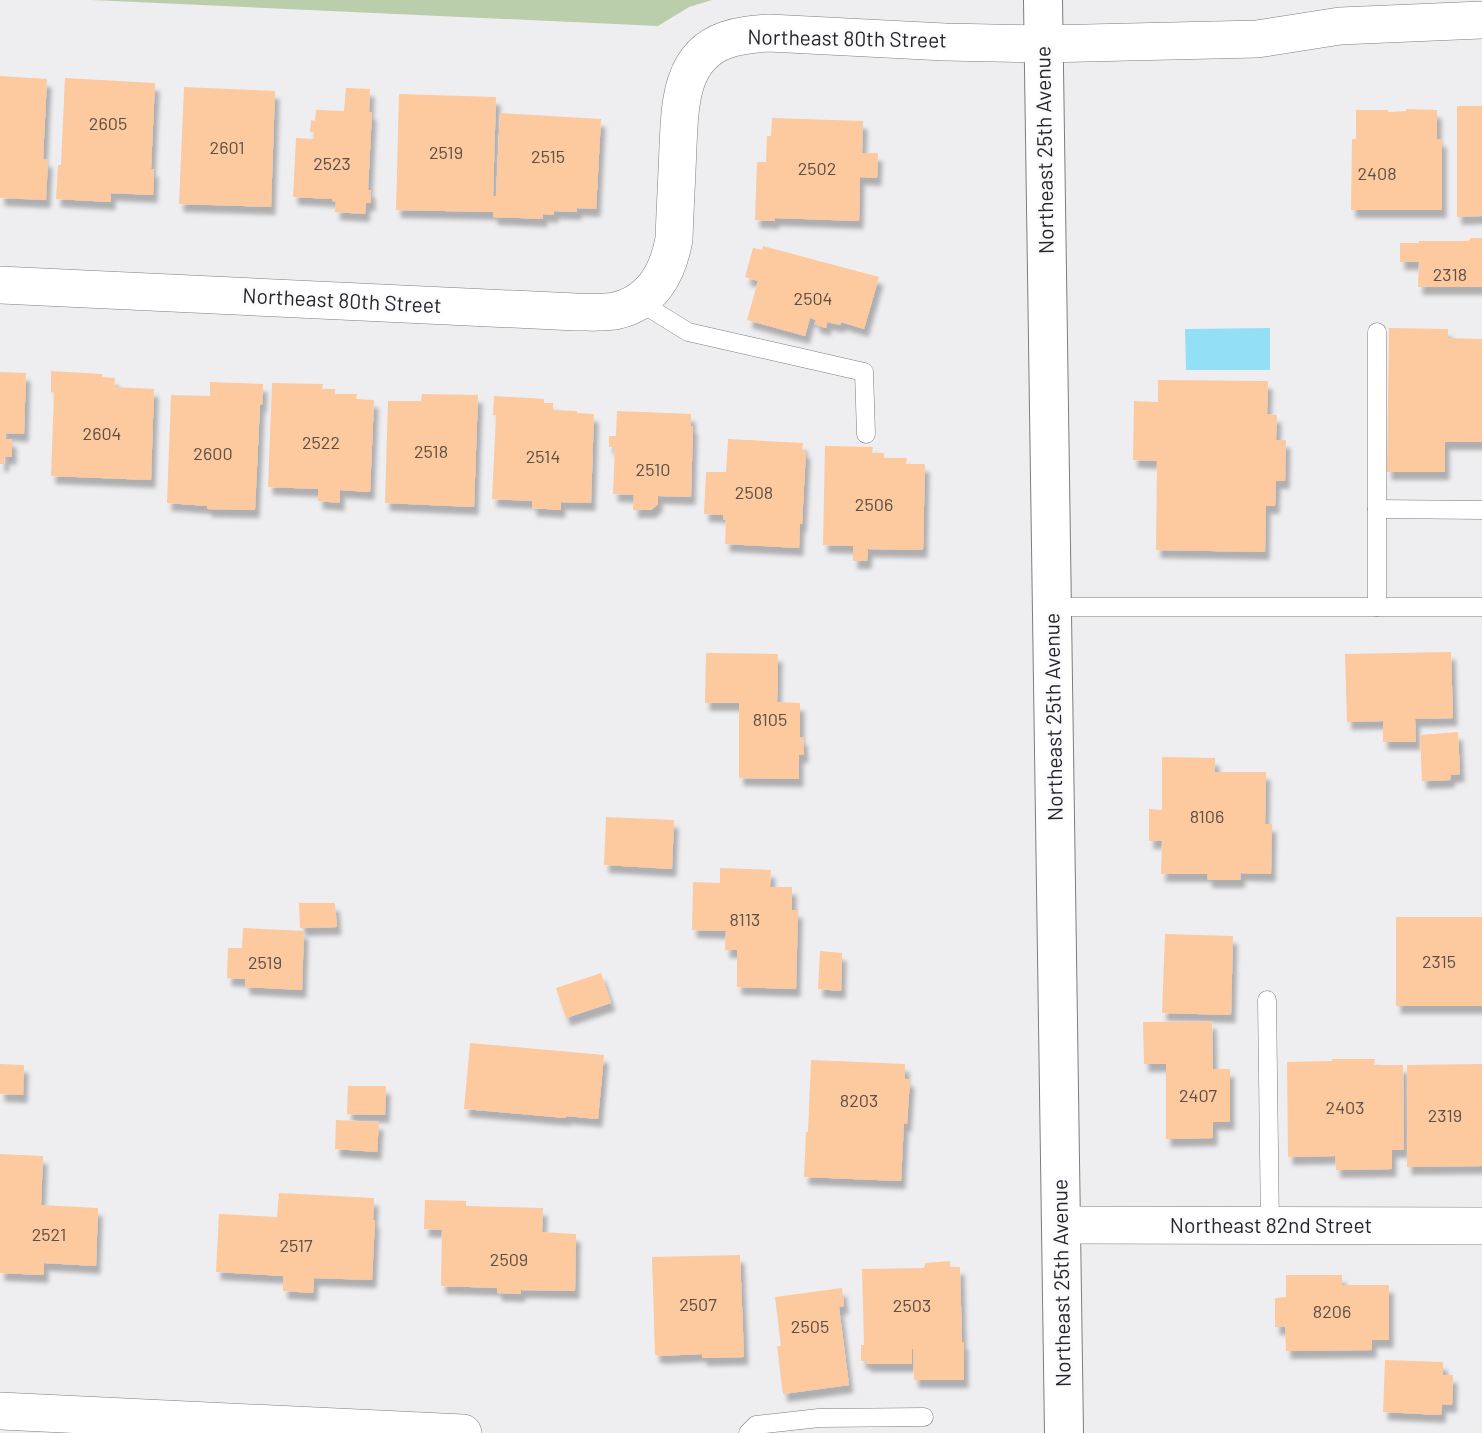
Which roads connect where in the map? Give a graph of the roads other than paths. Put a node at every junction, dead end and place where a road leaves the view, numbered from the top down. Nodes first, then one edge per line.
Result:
1 (1043, 0) edge
2 (1482, 20) edge
3 (1044, 44) junction
4 (0, 285) edge
5 (638, 301) junction
6 (1377, 332) dead end
7 (866, 434) dead end
8 (1377, 509) junction
9 (1482, 510) edge
10 (1052, 607) junction
11 (1377, 607) junction
12 (1482, 607) edge
13 (1267, 1000) dead end
14 (1061, 1225) junction
15 (1270, 1226) junction
16 (1482, 1226) edge
17 (0, 1411) edge
18 (924, 1417) dead end
19 (463, 1433) edge
20 (748, 1433) edge
21 (1064, 1433) edge

1 - 3 street, Northeast 25th Avenue
2 - 3 street, Northeast 80th Street
3 - 5 street, Northeast 80th Street
3 - 10 street, Northeast 25th Avenue
4 - 5 street, Northeast 80th Street
5 - 7 lane
6 - 8 lane
8 - 9 lane
8 - 11 lane
10 - 11 lane
10 - 14 street, Northeast 25th Avenue
11 - 12 lane
13 - 15 lane
14 - 15 street, Northeast 82nd Street
14 - 21 street, Northeast 25th Avenue
15 - 16 street, Northeast 82nd Street
17 - 19 street
18 - 20 lane

